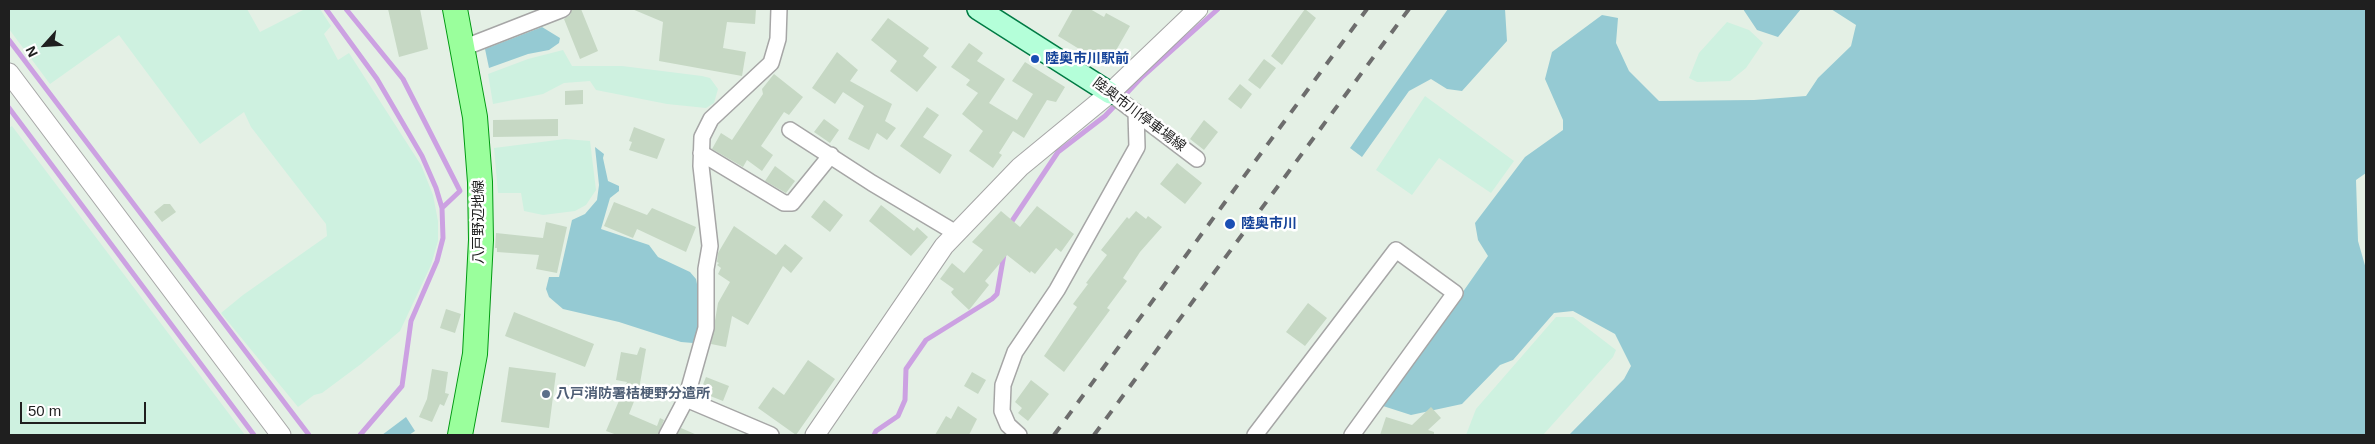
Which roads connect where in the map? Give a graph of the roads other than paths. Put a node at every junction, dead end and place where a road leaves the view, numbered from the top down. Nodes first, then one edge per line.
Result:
1 (455, 9) edge
2 (563, 9) edge
3 (779, 9) edge
4 (978, 9) edge
5 (1198, 9) edge
6 (462, 48) junction
7 (9, 73) edge
8 (1110, 93) junction
9 (1136, 112) junction
10 (790, 130) dead end
11 (701, 153) junction
12 (831, 155) junction
13 (1197, 159) dead end
14 (956, 233) junction
15 (686, 399) junction
16 (1013, 433) edge
17 (280, 435) edge
18 (460, 435) edge
19 (666, 435) edge
20 (771, 435) edge
21 (816, 435) edge
22 (1255, 435) edge
23 (1352, 435) edge

1 - 6 main road, 八戸野辺地線
2 - 6 street
3 - 11 street
4 - 8 main road, 陸奥市川停車場線
5 - 8 street
6 - 18 main road, 八戸野辺地線
7 - 17 street
8 - 9 street, 陸奥市川停車場線
8 - 14 street
9 - 13 street, 陸奥市川停車場線
9 - 16 street
10 - 12 street
11 - 12 street
11 - 15 street
12 - 14 street
14 - 21 street
15 - 19 street
15 - 20 street
22 - 23 street

